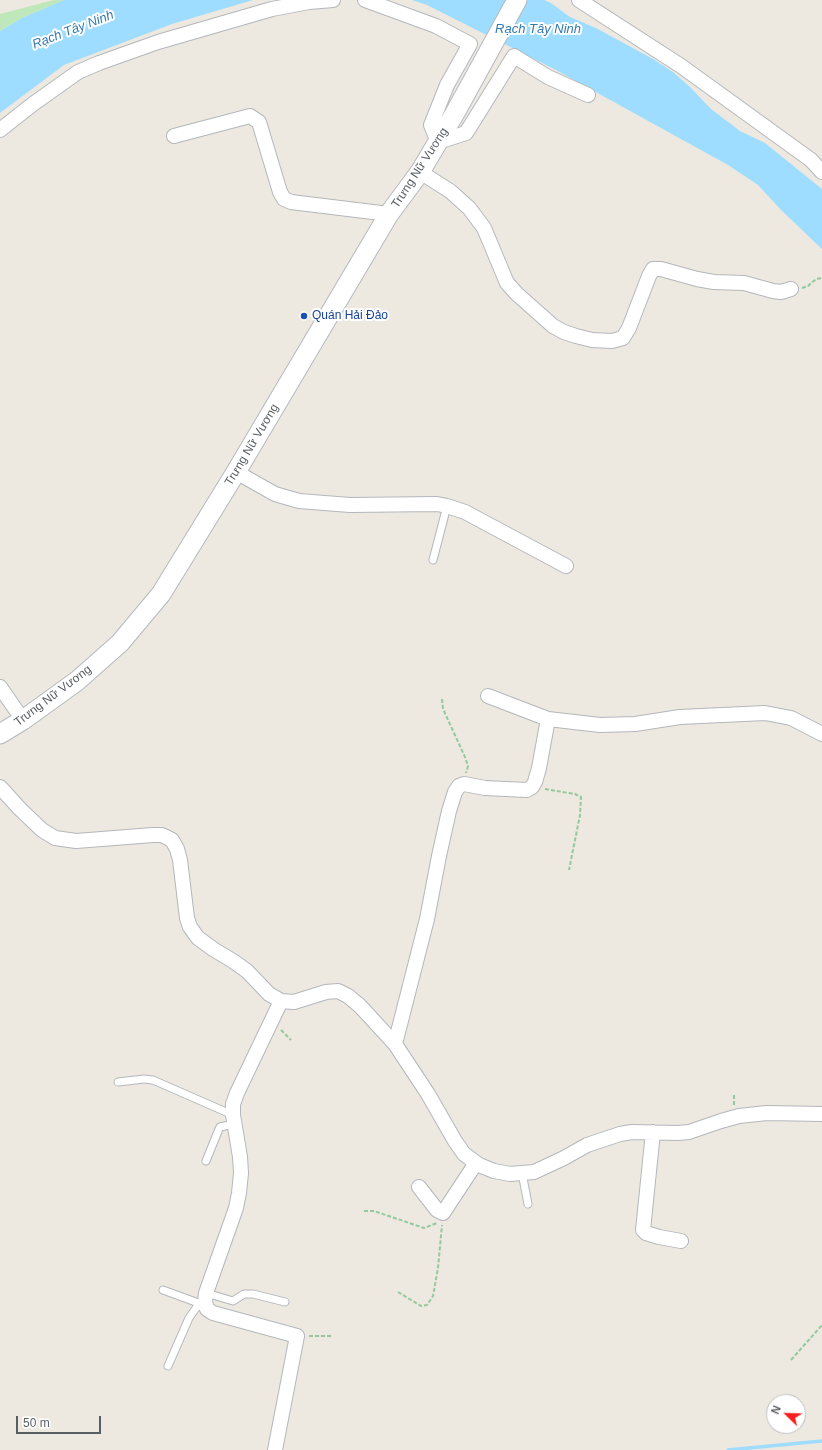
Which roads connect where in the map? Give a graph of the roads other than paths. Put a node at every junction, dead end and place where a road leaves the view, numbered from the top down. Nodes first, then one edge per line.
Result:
1 (333, 0) edge
2 (365, 0) edge
3 (517, 0) edge
4 (579, 0) edge
5 (588, 95) dead end
6 (0, 130) edge
7 (174, 136) dead end
8 (438, 142) junction
9 (420, 172) junction
10 (822, 172) edge
11 (389, 214) junction
12 (792, 289) road end
13 (236, 472) junction
14 (447, 506) junction
15 (433, 560) dead end
16 (566, 566) dead end
17 (0, 687) edge
18 (488, 696) dead end
19 (548, 719) junction
20 (23, 720) junction
21 (0, 734) edge
22 (822, 734) edge
23 (0, 787) edge
24 (281, 1002) junction
25 (395, 1044) junction
26 (118, 1082) dead end
27 (822, 1114) edge
28 (233, 1119) junction
29 (653, 1132) junction
30 (206, 1161) dead end
31 (476, 1163) junction
32 (522, 1173) junction
33 (418, 1187) dead end
34 (528, 1204) dead end
35 (681, 1241) dead end
36 (163, 1290) dead end
37 (204, 1300) junction
38 (286, 1302) dead end
39 (168, 1366) dead end
40 (275, 1450) edge

1 - 6 street
2 - 8 street
3 - 8 main road, Trưng Nữ Vương
4 - 10 street
5 - 8 street
7 - 11 street
8 - 9 main road, Trưng Nữ Vương
9 - 11 main road, Trưng Nữ Vương
9 - 12 street
11 - 13 main road, Trưng Nữ Vương
13 - 14 street
13 - 20 main road, Trưng Nữ Vương
14 - 15 lane
14 - 16 street
17 - 20 street
18 - 19 street
19 - 22 street
19 - 25 street
20 - 21 main road, Trưng Nữ Vương
23 - 24 street
24 - 25 street
24 - 28 street
25 - 31 street
26 - 28 lane
27 - 29 street
28 - 30 lane
28 - 37 street
29 - 32 street
29 - 35 street
31 - 32 street
31 - 33 street
32 - 34 lane
36 - 37 lane
37 - 38 lane
37 - 39 lane
37 - 40 street

